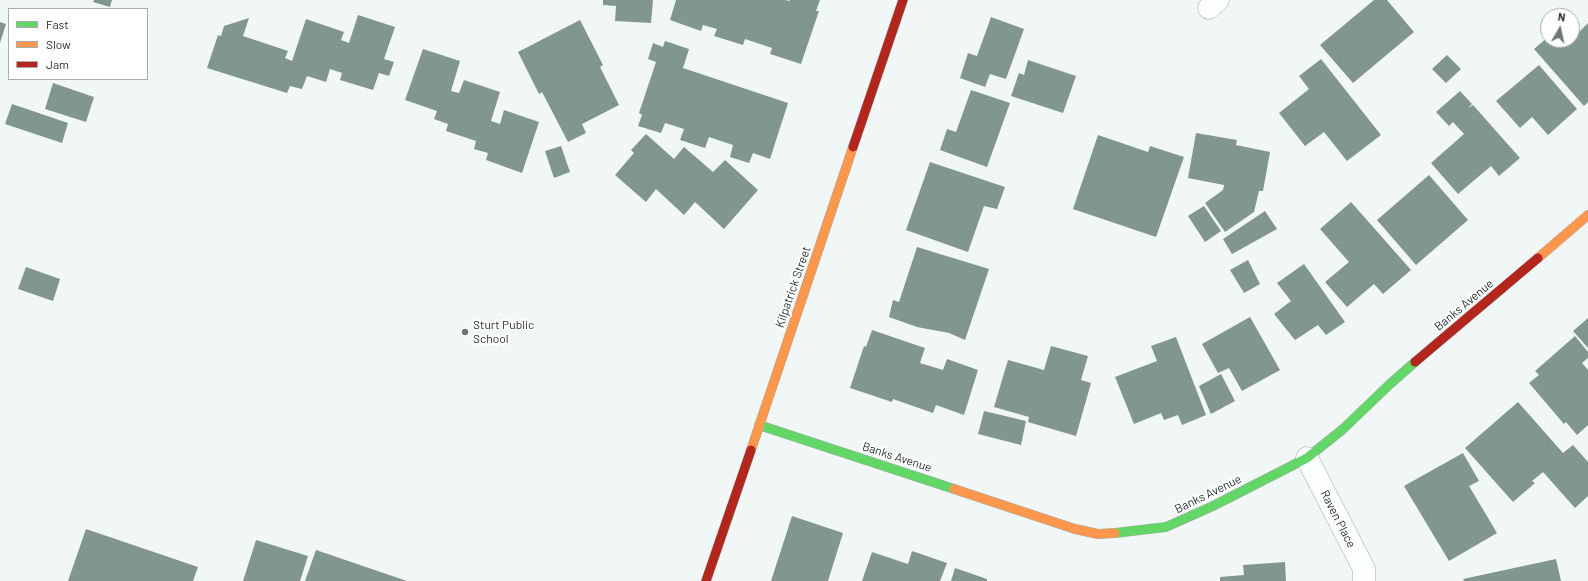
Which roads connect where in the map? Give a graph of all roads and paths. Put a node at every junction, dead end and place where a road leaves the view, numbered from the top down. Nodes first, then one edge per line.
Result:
1 (903, 0) edge
2 (1588, 215) edge
3 (759, 425) junction
4 (1307, 458) junction
5 (706, 581) edge
6 (1364, 581) edge

1 - 3 street, Kilpatrick Street
2 - 4 street, Banks Avenue
3 - 4 street, Banks Avenue
3 - 5 street, Kilpatrick Street
4 - 6 street, Raven Place

